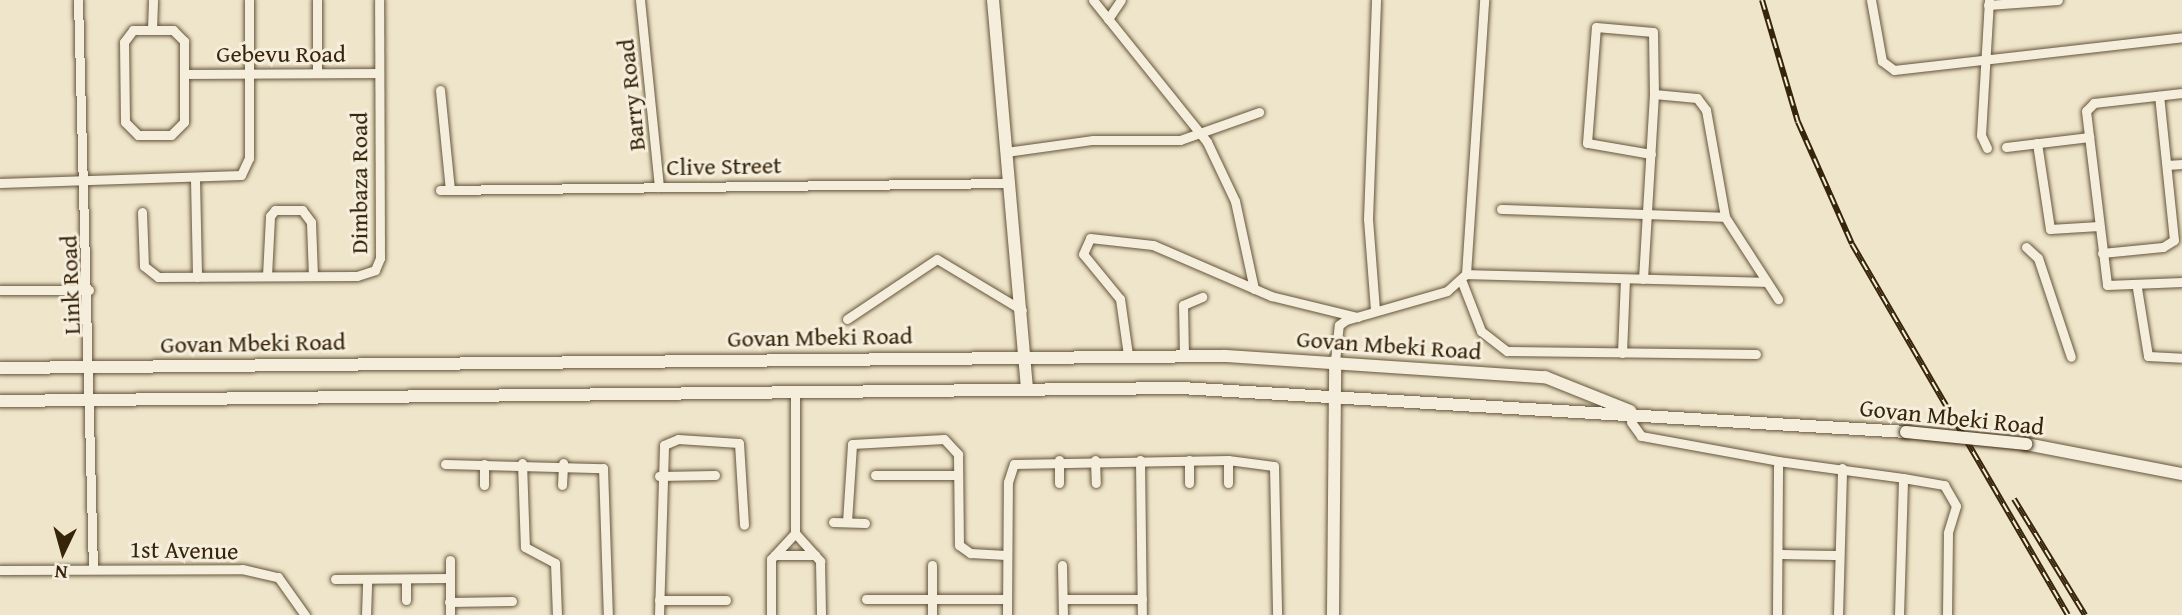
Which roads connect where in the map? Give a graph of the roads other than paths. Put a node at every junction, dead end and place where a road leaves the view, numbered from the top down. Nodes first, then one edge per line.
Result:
1 (78, 0) edge
2 (153, 0) edge
3 (249, 0) edge
4 (317, 0) edge
5 (379, 0) edge
6 (640, 0) edge
7 (993, 0) edge
8 (1093, 0) edge
9 (1121, 0) edge
10 (1376, 0) edge
11 (1484, 0) edge
12 (1871, 0) edge
13 (2059, 0) edge
14 (1988, 2) edge
15 (1108, 19) junction
16 (152, 30) junction
17 (2182, 37) edge
18 (1989, 61) junction
19 (317, 73) junction
20 (184, 74) junction
21 (250, 74) junction
22 (379, 74) junction
23 (440, 90) dead end
24 (2182, 93) edge
25 (1654, 94) junction
26 (2160, 96) junction
27 (1259, 112) dead end
28 (1201, 133) junction
29 (2089, 137) junction
30 (2037, 143) junction
31 (2006, 147) dead end
32 (1987, 148) dead end
33 (1006, 152) junction
34 (1651, 154) junction
35 (2182, 163) edge
36 (2167, 165) junction
37 (195, 179) junction
38 (85, 182) junction
39 (1009, 183) junction
40 (0, 184) edge
41 (659, 187) junction
42 (1502, 209) dead end
43 (142, 212) dead end
44 (1647, 214) junction
45 (1725, 217) junction
46 (2098, 226) junction
47 (2026, 247) dead end
48 (2102, 253) junction
49 (197, 276) junction
50 (267, 276) junction
51 (313, 276) junction
52 (1464, 278) junction
53 (1625, 279) junction
54 (1643, 279) junction
55 (1766, 282) junction
56 (2182, 282) edge
57 (2137, 288) junction
58 (89, 289) junction
59 (1254, 289) junction
60 (0, 290) edge
61 (1202, 297) dead end
62 (1778, 299) dead end
63 (1022, 310) junction
64 (1376, 310) junction
65 (1357, 317) junction
66 (847, 319) dead end
67 (1622, 352) junction
68 (1756, 354) dead end
69 (1128, 355) junction
70 (1025, 356) junction
71 (1184, 356) junction
72 (2071, 357) dead end
73 (2182, 358) edge
74 (1335, 361) junction
75 (92, 367) junction
76 (0, 368) edge
77 (1027, 389) junction
78 (795, 391) junction
79 (1333, 392) junction
80 (92, 400) junction
81 (0, 401) edge
82 (1632, 418) junction
83 (1059, 460) junction
84 (1095, 460) junction
85 (1140, 460) junction
86 (1189, 460) junction
87 (1228, 460) junction
88 (1778, 461) junction
89 (522, 463) junction
90 (563, 463) junction
91 (445, 464) dead end
92 (484, 464) junction
93 (1842, 468) junction
94 (2182, 474) edge
95 (715, 475) dead end
96 (875, 475) dead end
97 (958, 475) junction
98 (659, 476) junction
99 (1903, 478) junction
100 (1059, 483) dead end
101 (1096, 483) dead end
102 (1228, 483) dead end
103 (1189, 484) dead end
104 (484, 485) dead end
105 (562, 485) dead end
106 (833, 522) dead end
107 (847, 522) junction
108 (865, 523) dead end
109 (744, 525) dead end
110 (796, 533) junction
111 (1782, 554) junction
112 (774, 555) junction
113 (815, 555) junction
114 (1006, 555) junction
115 (1835, 555) junction
116 (450, 560) dead end
117 (932, 565) dead end
118 (1062, 565) dead end
119 (93, 568) junction
120 (0, 570) edge
121 (450, 578) junction
122 (335, 579) dead end
123 (367, 579) junction
124 (407, 579) junction
125 (866, 599) dead end
126 (932, 599) junction
127 (1007, 599) junction
128 (1063, 599) junction
129 (1142, 599) junction
130 (407, 600) dead end
131 (659, 600) junction
132 (726, 600) dead end
133 (512, 601) dead end
134 (449, 602) junction
135 (305, 615) edge
136 (366, 615) edge
137 (450, 615) edge
138 (556, 615) edge
139 (608, 615) edge
140 (659, 615) edge
141 (771, 615) edge
142 (821, 615) edge
143 (932, 615) edge
144 (1007, 615) edge
145 (1063, 615) edge
146 (1142, 615) edge
147 (1277, 615) edge
148 (1333, 615) edge
149 (1777, 615) edge
150 (1839, 615) edge
151 (1899, 615) edge
152 (1947, 615) edge

1 - 38 street, Link Road
2 - 16 street
3 - 21 street
4 - 19 street
5 - 22 street, Dimbaza Road
6 - 41 street, Barry Road
7 - 33 main road
8 - 15 street
9 - 15 street
10 - 64 street
11 - 52 street
12 - 18 street
13 - 14 street
14 - 18 street
15 - 28 street
16 - 20 street
16 - 20 street
17 - 18 street
18 - 32 street
19 - 21 street, Gebevu Road
19 - 22 street, Gebevu Road
20 - 21 street, Gebevu Road
21 - 37 street
22 - 51 street, Dimbaza Road
23 - 41 street, Clive Street
24 - 26 street
25 - 34 street
25 - 34 street
25 - 45 street
26 - 29 street
26 - 36 street
27 - 28 street
28 - 33 street
28 - 59 street
29 - 30 street
29 - 46 street
30 - 31 street
30 - 46 street
33 - 39 main road
34 - 44 street
35 - 36 street
36 - 48 street
37 - 38 street
37 - 49 street
38 - 40 street
38 - 58 street, Link Road
39 - 41 street, Clive Street
39 - 63 main road
42 - 44 street
43 - 49 street, Dimbaza Road
44 - 45 street
44 - 54 street
45 - 55 street
46 - 48 street
47 - 72 street
48 - 57 street
49 - 50 street, Dimbaza Road
50 - 51 street, Dimbaza Road
50 - 51 street
52 - 53 street
52 - 64 street
52 - 67 street
53 - 54 street
53 - 67 street
54 - 55 street
55 - 62 street
56 - 57 street
57 - 73 street
58 - 60 street
58 - 75 street, Link Road
59 - 65 street
59 - 69 street
61 - 71 street
63 - 66 street
63 - 70 main road
64 - 65 street
65 - 74 street
67 - 68 street
69 - 70 main road, Govan Mbeki Road
69 - 71 main road, Govan Mbeki Road
70 - 75 main road, Govan Mbeki Road
70 - 77 main road
71 - 74 main road, Govan Mbeki Road
74 - 79 main road
74 - 82 main road, Govan Mbeki Road
75 - 76 main road, Govan Mbeki Road
75 - 80 street, Link Road
77 - 78 main road, Govan Mbeki Road
77 - 79 main road, Govan Mbeki Road
78 - 80 main road, Govan Mbeki Road
78 - 110 street
79 - 82 main road, Govan Mbeki Road
79 - 148 main road
80 - 81 main road, Govan Mbeki Road
80 - 119 street, Link Road
82 - 88 street
82 - 94 main road, Govan Mbeki Road, bridge
83 - 84 street
83 - 100 street
83 - 114 street
84 - 85 street
84 - 101 street
85 - 86 street
85 - 129 street
86 - 87 street
86 - 103 street
87 - 102 street
87 - 147 street
88 - 93 street
88 - 111 street
89 - 90 street
89 - 92 street
89 - 138 street
90 - 105 street
90 - 139 street
91 - 92 street
92 - 104 street
93 - 99 street
93 - 115 street
95 - 98 street
96 - 97 street
97 - 107 street
97 - 114 street
98 - 109 street
98 - 131 street
99 - 151 street
99 - 152 street
106 - 107 street
107 - 108 street
110 - 112 street
110 - 113 street
111 - 115 street
111 - 149 street
112 - 113 street
112 - 141 street
113 - 142 street
114 - 127 street
115 - 150 street
116 - 121 street
117 - 126 street
118 - 128 street
119 - 120 street, 1st Avenue
119 - 135 street, 1st Avenue
121 - 124 street
121 - 134 street
122 - 123 street
123 - 124 street
123 - 136 street
124 - 130 street
125 - 126 street
126 - 127 street
126 - 143 street
127 - 144 street
128 - 129 street
128 - 145 street
129 - 146 street
131 - 132 street
131 - 140 street
133 - 134 street
134 - 137 street

